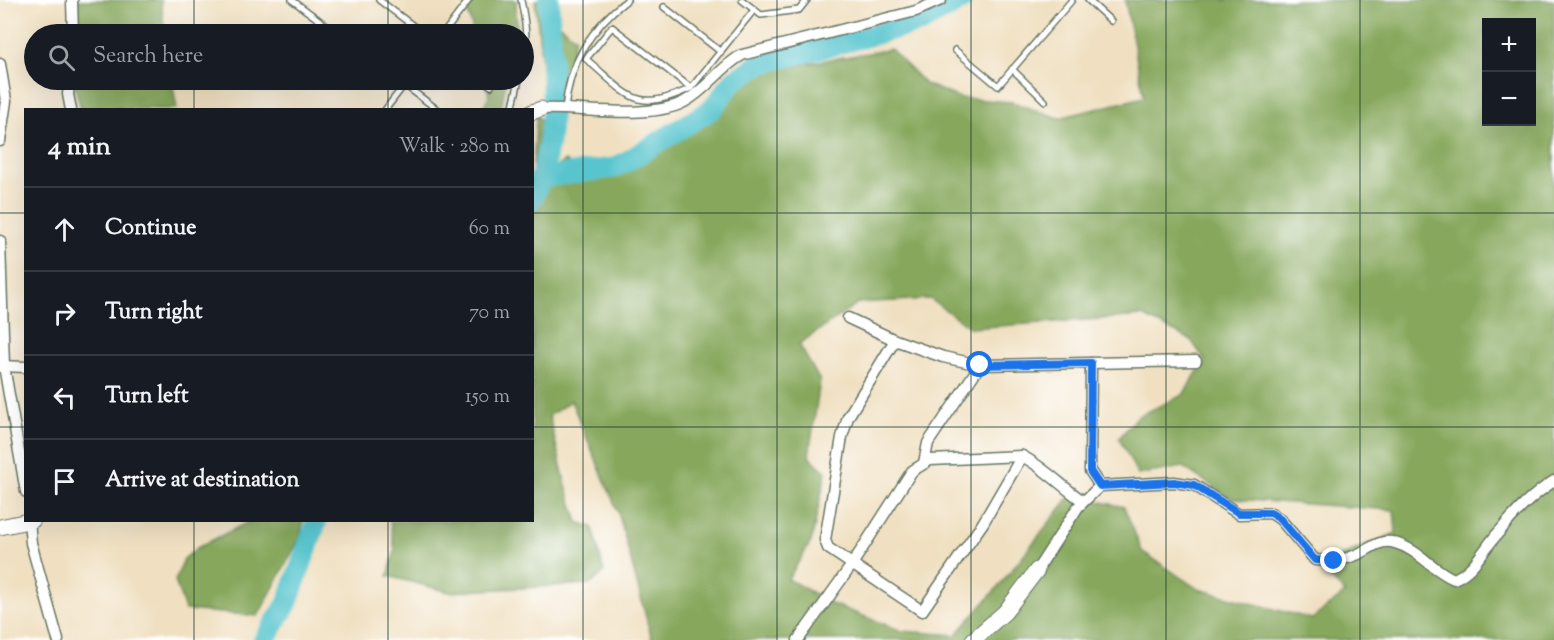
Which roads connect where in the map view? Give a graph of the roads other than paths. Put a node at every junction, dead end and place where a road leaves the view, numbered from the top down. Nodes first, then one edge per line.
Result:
1 (72, 0) edge
2 (292, 0) edge
3 (379, 0) edge
4 (460, 0) edge
5 (521, 0) edge
6 (627, 0) edge
7 (742, 0) edge
8 (807, 0) edge
9 (941, 0) edge
10 (1072, 0) edge
11 (1088, 0) edge
12 (468, 2) edge
13 (664, 7) dead end
14 (754, 10) junction
15 (1111, 21) dead end
16 (73, 24) edge
17 (324, 24) edge
18 (411, 24) edge
19 (451, 24) edge
20 (525, 24) edge
21 (955, 50) dead end
22 (721, 51) junction
23 (0, 64) edge
24 (1012, 69) junction
25 (692, 88) junction
26 (69, 90) edge
27 (400, 90) edge
28 (415, 90) edge
29 (517, 90) edge
30 (1045, 100) dead end
31 (71, 108) edge
32 (386, 108) edge
33 (436, 108) edge
34 (512, 108) edge
35 (549, 109) edge
36 (0, 141) edge
37 (0, 241) edge
38 (848, 318) dead end
39 (895, 340) junction
40 (1196, 361) dead end
41 (1091, 363) junction
42 (980, 365) junction
43 (2, 366) edge
44 (24, 367) edge
45 (1022, 456) junction
46 (924, 463) junction
47 (1554, 481) edge
48 (24, 482) edge
49 (1100, 486) junction
50 (1083, 501) junction
51 (25, 522) edge
52 (30, 522) edge
53 (0, 527) edge
54 (851, 566) junction
55 (1037, 570) joint
56 (58, 640) edge
57 (798, 640) edge
58 (973, 640) edge

1 - 16 street
2 - 17 lane
3 - 18 lane
4 - 12 lane
5 - 20 lane
6 - 35 lane
7 - 14 lane
8 - 14 lane
9 - 35 street
10 - 24 lane
11 - 15 lane
12 - 19 lane
13 - 22 lane
14 - 22 lane
21 - 24 lane
22 - 25 lane
23 - 36 street
24 - 30 lane
25 - 25 lane
26 - 31 street
27 - 32 lane
28 - 33 lane
29 - 34 lane
37 - 43 street
38 - 39 street
39 - 42 street
39 - 54 street
40 - 41 street
41 - 42 street
41 - 49 street
42 - 46 street
43 - 44 street
43 - 48 street
45 - 46 street
45 - 50 street
45 - 54 street
46 - 54 street
47 - 49 street
49 - 50 street
50 - 55 street
51 - 53 street
52 - 56 street
54 - 57 street
55 - 58 street

